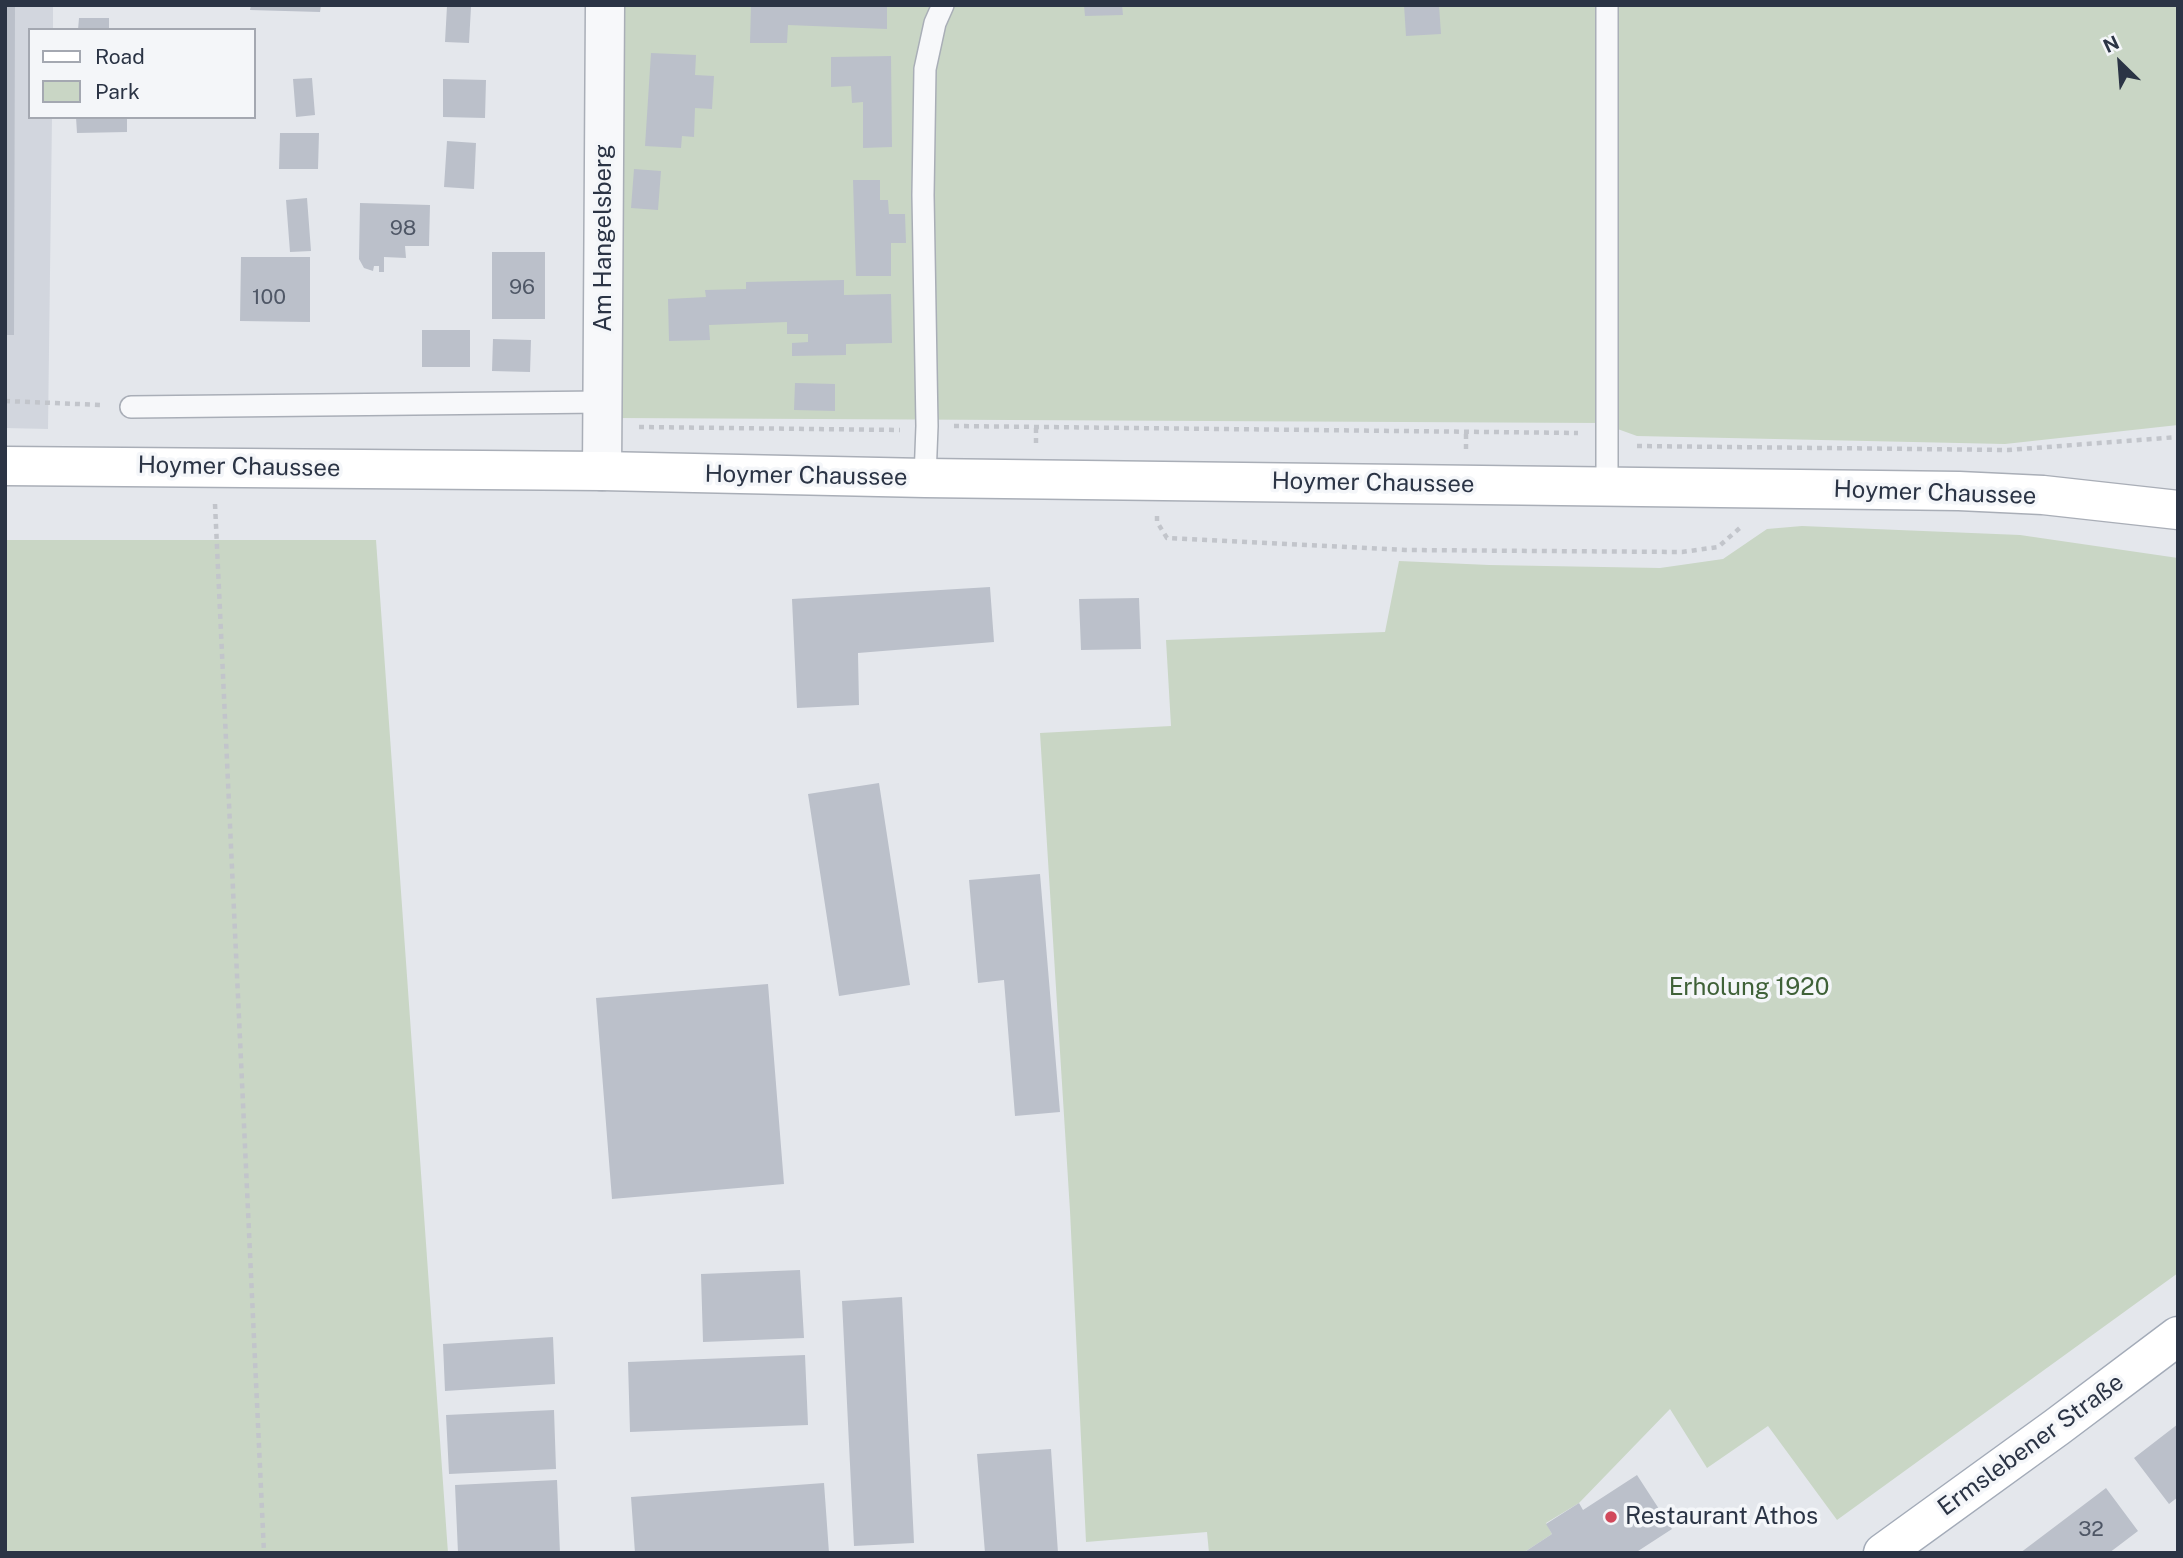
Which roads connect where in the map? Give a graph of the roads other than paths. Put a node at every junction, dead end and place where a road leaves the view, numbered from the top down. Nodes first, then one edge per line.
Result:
1 (605, 5) edge
2 (943, 5) edge
3 (1606, 5) edge
4 (131, 407) road end
5 (602, 415) junction
6 (5, 466) edge
7 (602, 471) junction
8 (925, 478) junction
9 (1607, 486) junction
10 (2178, 510) edge
11 (2178, 1336) edge
12 (1883, 1553) edge

1 - 5 street, Am Hangelsberg
2 - 8 lane
3 - 9 lane
4 - 5 lane
5 - 7 street, Am Hangelsberg
6 - 7 main road, Hoymer Chaussee
7 - 8 main road, Hoymer Chaussee
8 - 9 main road, Hoymer Chaussee
9 - 10 main road, Hoymer Chaussee
11 - 12 main road, Ermslebener Straße

